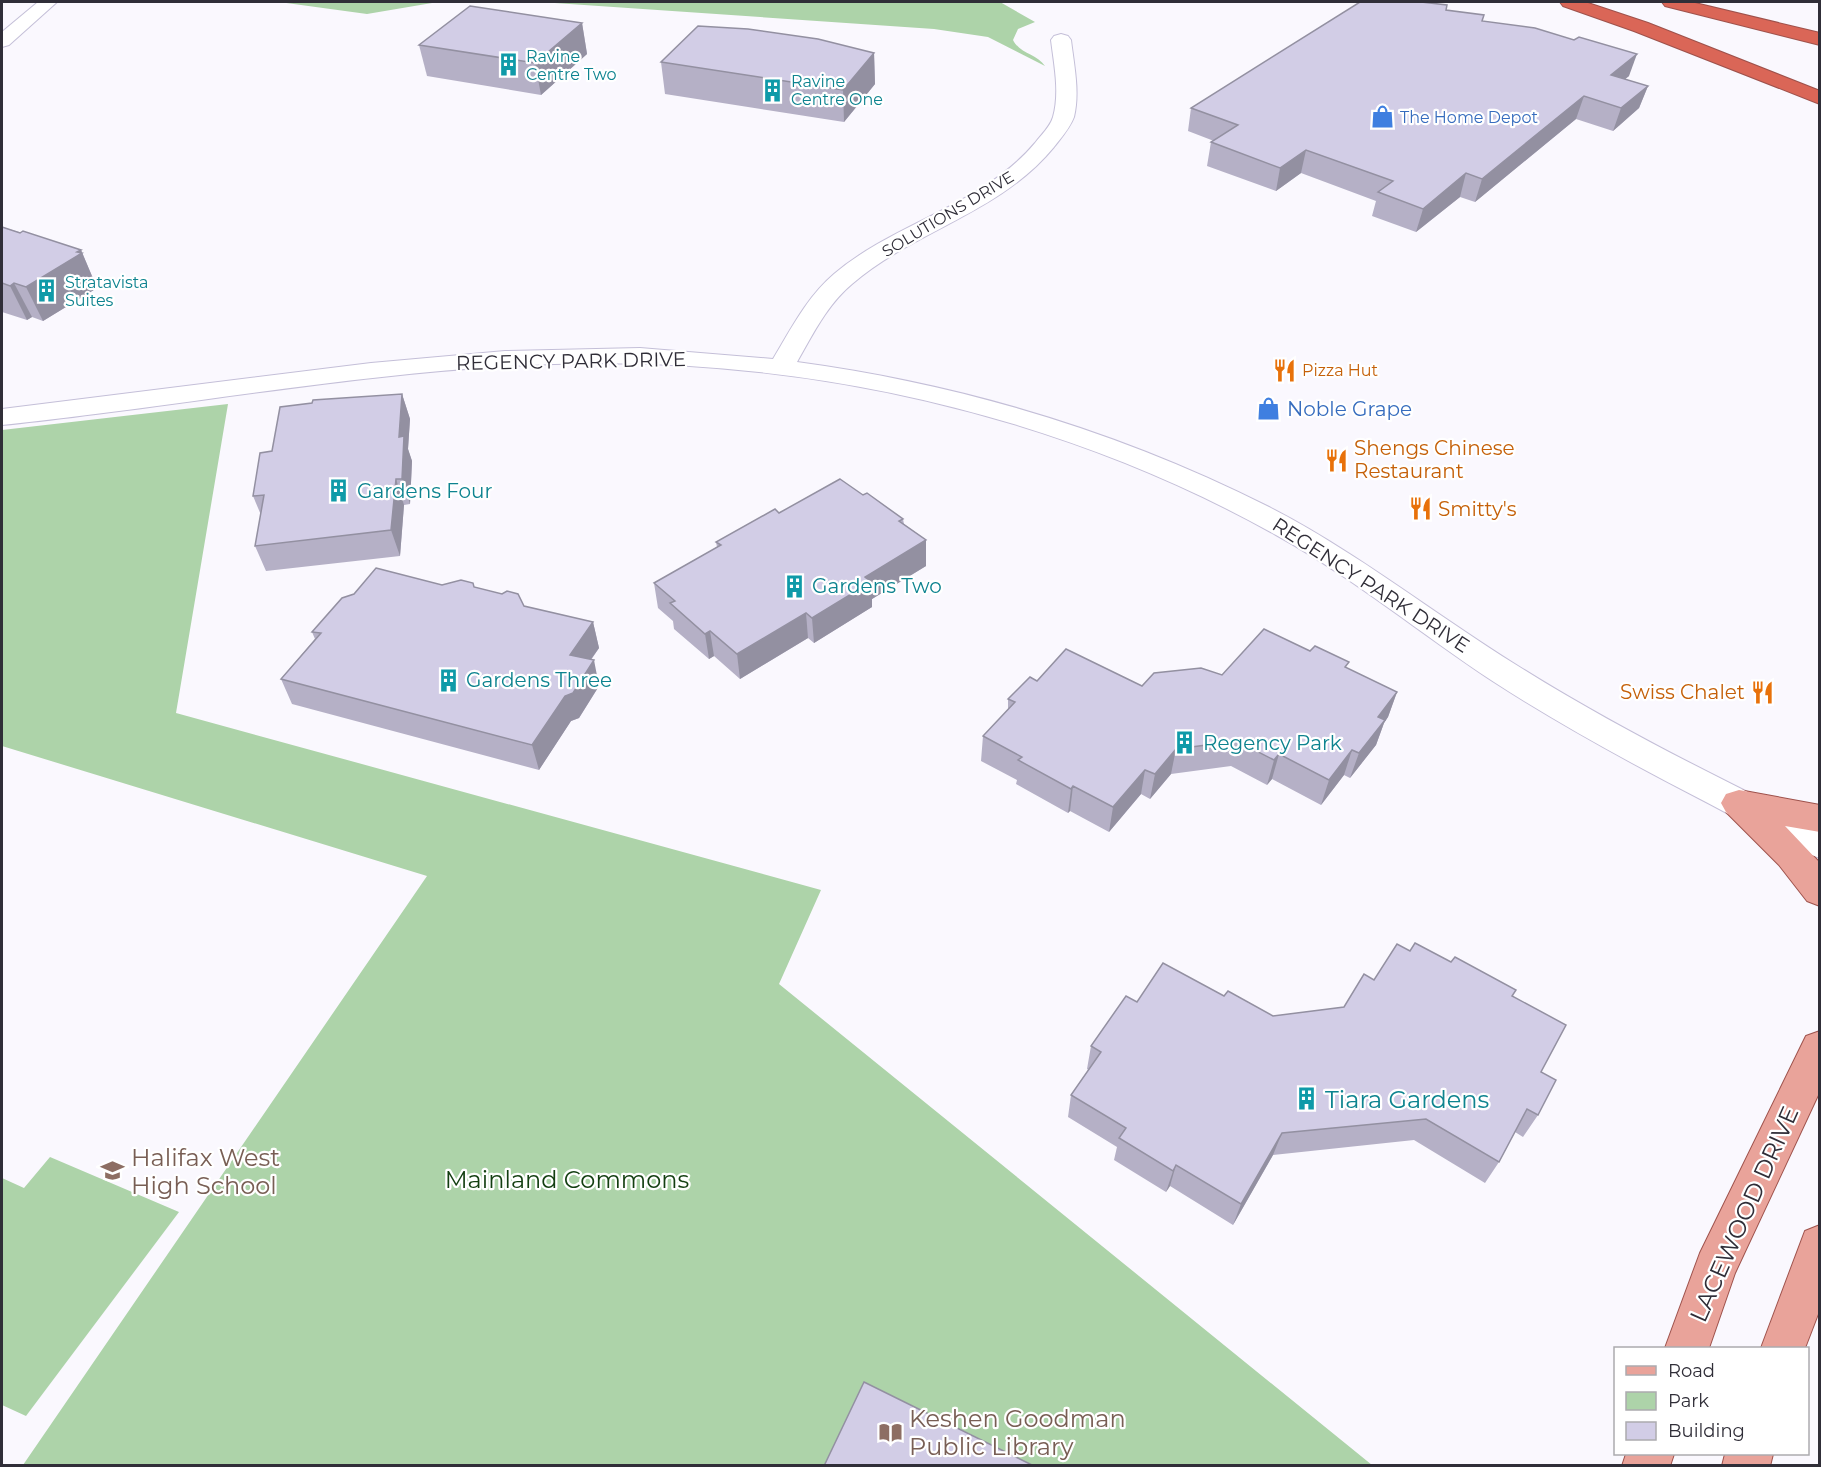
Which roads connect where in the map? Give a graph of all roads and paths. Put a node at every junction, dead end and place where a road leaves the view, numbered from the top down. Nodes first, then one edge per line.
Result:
1 (48, 2) edge
2 (1569, 2) edge
3 (1671, 2) edge
4 (1724, 2) edge
5 (1820, 26) edge
6 (1820, 39) edge
7 (1061, 40) dead end
8 (2, 41) edge
9 (1820, 98) edge
10 (781, 367) junction
11 (2, 417) edge
12 (1738, 803) junction
13 (1820, 819) edge
14 (1820, 844) edge
15 (1820, 891) edge
16 (1820, 1048) edge
17 (1820, 1246) edge
18 (1687, 1347) edge
19 (1783, 1347) edge

1 - 8 street
2 - 9 highway
3 - 6 highway
4 - 5 highway
7 - 10 street, SOLUTIONS DRIVE
10 - 11 street, REGENCY PARK DRIVE
10 - 12 street, REGENCY PARK DRIVE
12 - 13 main road
12 - 14 street, REGENCY PARK DRIVE
12 - 15 main road
16 - 18 main road, LACEWOOD DRIVE
17 - 19 main road

